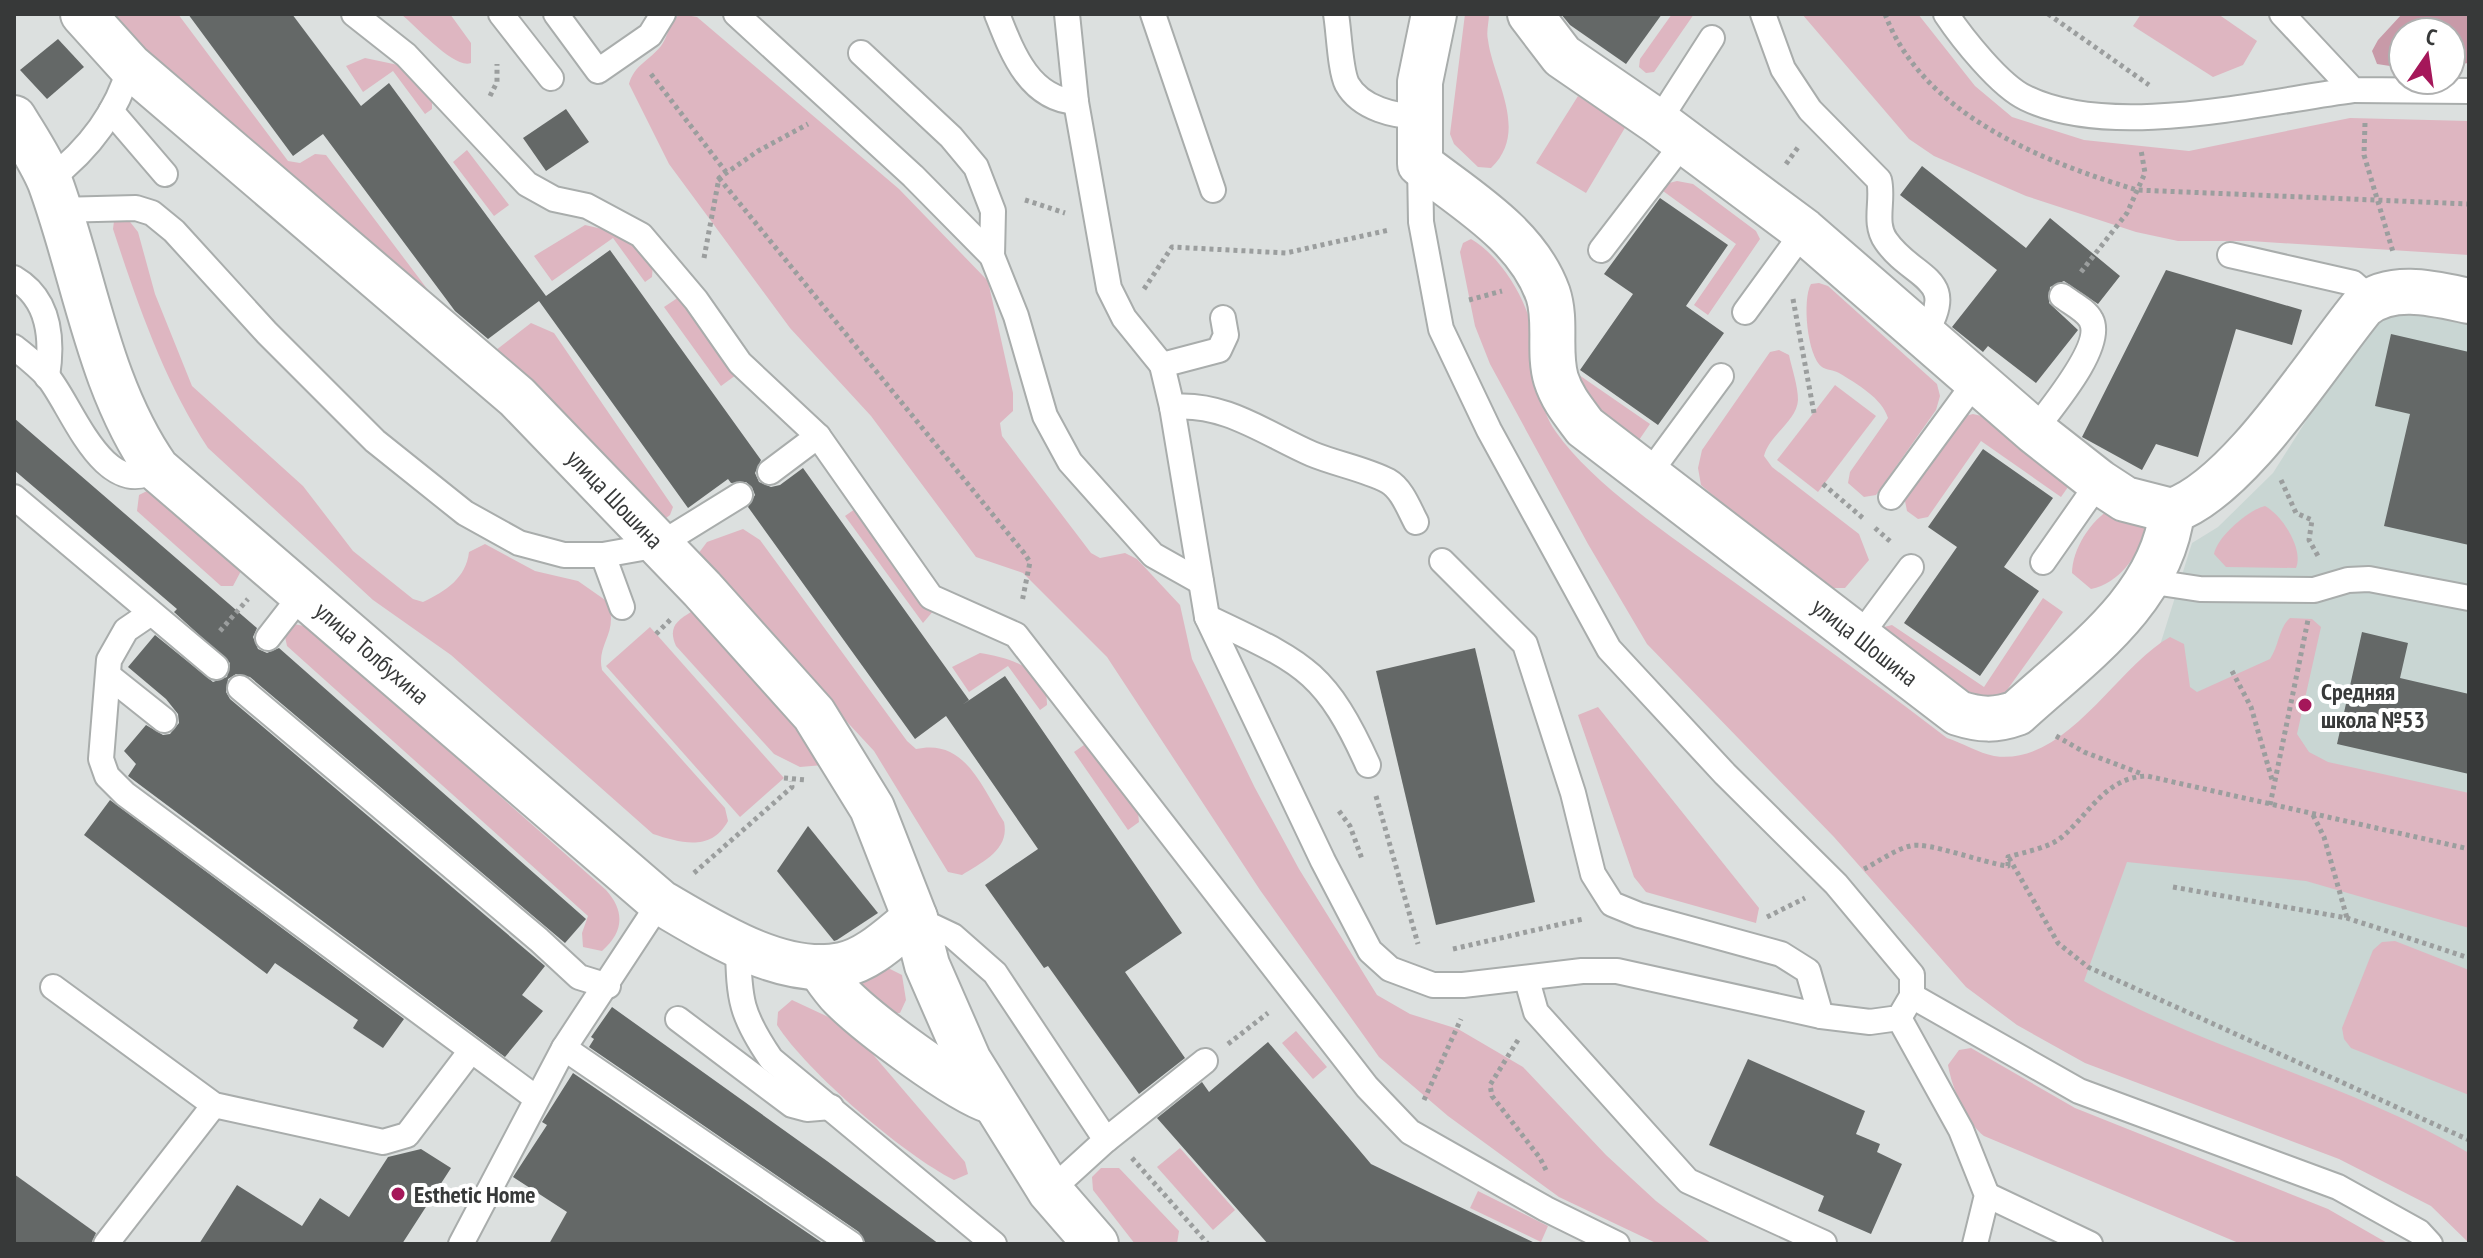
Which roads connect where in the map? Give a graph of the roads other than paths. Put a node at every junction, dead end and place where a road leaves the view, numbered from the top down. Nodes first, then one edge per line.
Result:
1 (83, 14) edge
2 (354, 14) edge
3 (501, 14) edge
4 (556, 14) edge
5 (663, 14) edge
6 (736, 14) edge
7 (997, 14) edge
8 (1067, 14) edge
9 (1153, 14) edge
10 (1336, 14) edge
11 (1434, 14) edge
12 (1530, 14) edge
13 (1763, 14) edge
14 (1946, 14) edge
15 (2282, 14) edge
16 (1712, 38) dead end
17 (861, 53) dead end
18 (130, 66) junction
19 (551, 78) dead end
20 (2360, 90) junction
21 (2469, 91) edge
22 (1076, 102) junction
23 (111, 111) junction
24 (1420, 117) junction
25 (14, 118) edge
26 (1671, 132) junction
27 (1420, 164) junction
28 (165, 174) dead end
29 (1213, 190) dead end
30 (53, 195) junction
31 (1794, 243) junction
32 (1601, 250) dead end
33 (2230, 255) dead end
34 (992, 256) junction
35 (14, 278) edge
36 (2385, 295) junction
37 (2062, 296) road end
38 (2469, 301) edge
39 (1745, 312) dead end
40 (1223, 318) dead end
41 (1924, 335) junction
42 (14, 347) edge
43 (1162, 365) junction
44 (1721, 376) dead end
45 (47, 377) junction
46 (1976, 381) junction
47 (1172, 407) junction
48 (2034, 431) junction
49 (818, 436) junction
50 (157, 469) junction
51 (770, 472) dead end
52 (1648, 475) junction
53 (2099, 482) junction
54 (740, 495) dead end
55 (14, 497) edge
56 (1891, 497) dead end
57 (2172, 511) junction
58 (1416, 522) dead end
59 (659, 545) junction
60 (603, 555) junction
61 (1442, 561) dead end
62 (2043, 562) dead end
63 (1911, 567) dead end
64 (2147, 581) junction
65 (1201, 582) junction
66 (303, 593) junction
67 (2469, 598) edge
68 (622, 607) dead end
69 (151, 613) junction
70 (1207, 617) junction
71 (1859, 637) junction
72 (268, 638) dead end
73 (216, 667) dead end
74 (110, 677) junction
75 (240, 688) dead end
76 (164, 720) dead end
77 (1368, 765) road end
78 (660, 902) junction
79 (915, 918) junction
80 (738, 947) junction
81 (819, 967) junction
82 (1527, 980) junction
83 (608, 986) junction
84 (53, 987) dead end
85 (1912, 996) junction
86 (1821, 1016) junction
87 (1899, 1018) junction
88 (678, 1019) dead end
89 (564, 1048) junction
90 (470, 1052) junction
91 (1205, 1061) dead end
92 (536, 1098) junction
93 (991, 1101) junction
94 (214, 1105) junction
95 (831, 1107) junction
96 (1109, 1138) junction
97 (1050, 1191) junction
98 (1987, 1195) junction
99 (1824, 1243) edge
100 (106, 1244) edge
101 (461, 1244) edge
102 (851, 1244) edge
103 (994, 1244) edge
104 (1096, 1244) edge
105 (1617, 1244) edge
106 (1975, 1244) edge
107 (2090, 1244) edge
108 (2430, 1244) edge

1 - 18 street, улица Шошина
2 - 49 lane
3 - 19 lane
4 - 5 lane
6 - 34 lane
7 - 22 lane
8 - 22 lane
9 - 29 lane
10 - 24 lane
11 - 24 street
12 - 26 street
13 - 41 lane
14 - 20 lane
15 - 20 lane
16 - 26 lane
17 - 34 lane
18 - 23 lane
18 - 59 street, улица Шошина
20 - 21 lane
22 - 43 lane
23 - 28 lane
23 - 30 lane
24 - 27 street
25 - 30 street, улица Толбухина
26 - 31 street
26 - 32 lane
27 - 52 street, улица Шошина
27 - 85 lane
30 - 50 street, улица Толбухина
30 - 60 lane
31 - 39 lane
31 - 41 street
33 - 36 lane
34 - 65 lane
35 - 45 lane
36 - 38 street
36 - 57 street
37 - 48 lane
40 - 43 lane
41 - 46 street
42 - 45 lane
43 - 47 lane
44 - 52 lane
45 - 50 lane
46 - 48 street
46 - 56 lane
47 - 58 lane
47 - 65 lane
48 - 53 street
49 - 51 lane
49 - 105 lane
50 - 66 street, улица Толбухина
52 - 71 street, улица Шошина
53 - 57 street
53 - 62 lane
54 - 59 lane
55 - 69 lane
57 - 64 street
59 - 60 lane
59 - 79 street, улица Шошина
60 - 68 lane
61 - 86 lane
63 - 71 lane
64 - 67 lane
64 - 71 street, улица Шошина
65 - 70 lane
66 - 72 lane
66 - 78 street, улица Толбухина
69 - 73 lane
69 - 74 lane
70 - 77 lane
70 - 82 lane
74 - 76 lane
74 - 90 lane
75 - 83 lane
78 - 80 street, улица Толбухина
78 - 83 lane
79 - 81 street, улица Толбухина
79 - 93 street, улица Шошина
79 - 96 lane
80 - 81 street, улица Толбухина
80 - 95 lane
81 - 93 street, улица Шошина
82 - 86 lane
82 - 99 lane
83 - 89 lane
84 - 94 lane
85 - 87 lane
85 - 108 lane
86 - 87 lane
87 - 98 lane
88 - 95 lane
89 - 92 lane
89 - 102 lane
90 - 92 lane
90 - 94 lane
91 - 96 lane
92 - 101 lane
93 - 97 street, улица Шошина
94 - 100 lane
95 - 103 lane
96 - 97 lane
97 - 104 street, улица Шошина
98 - 106 lane
98 - 107 lane

